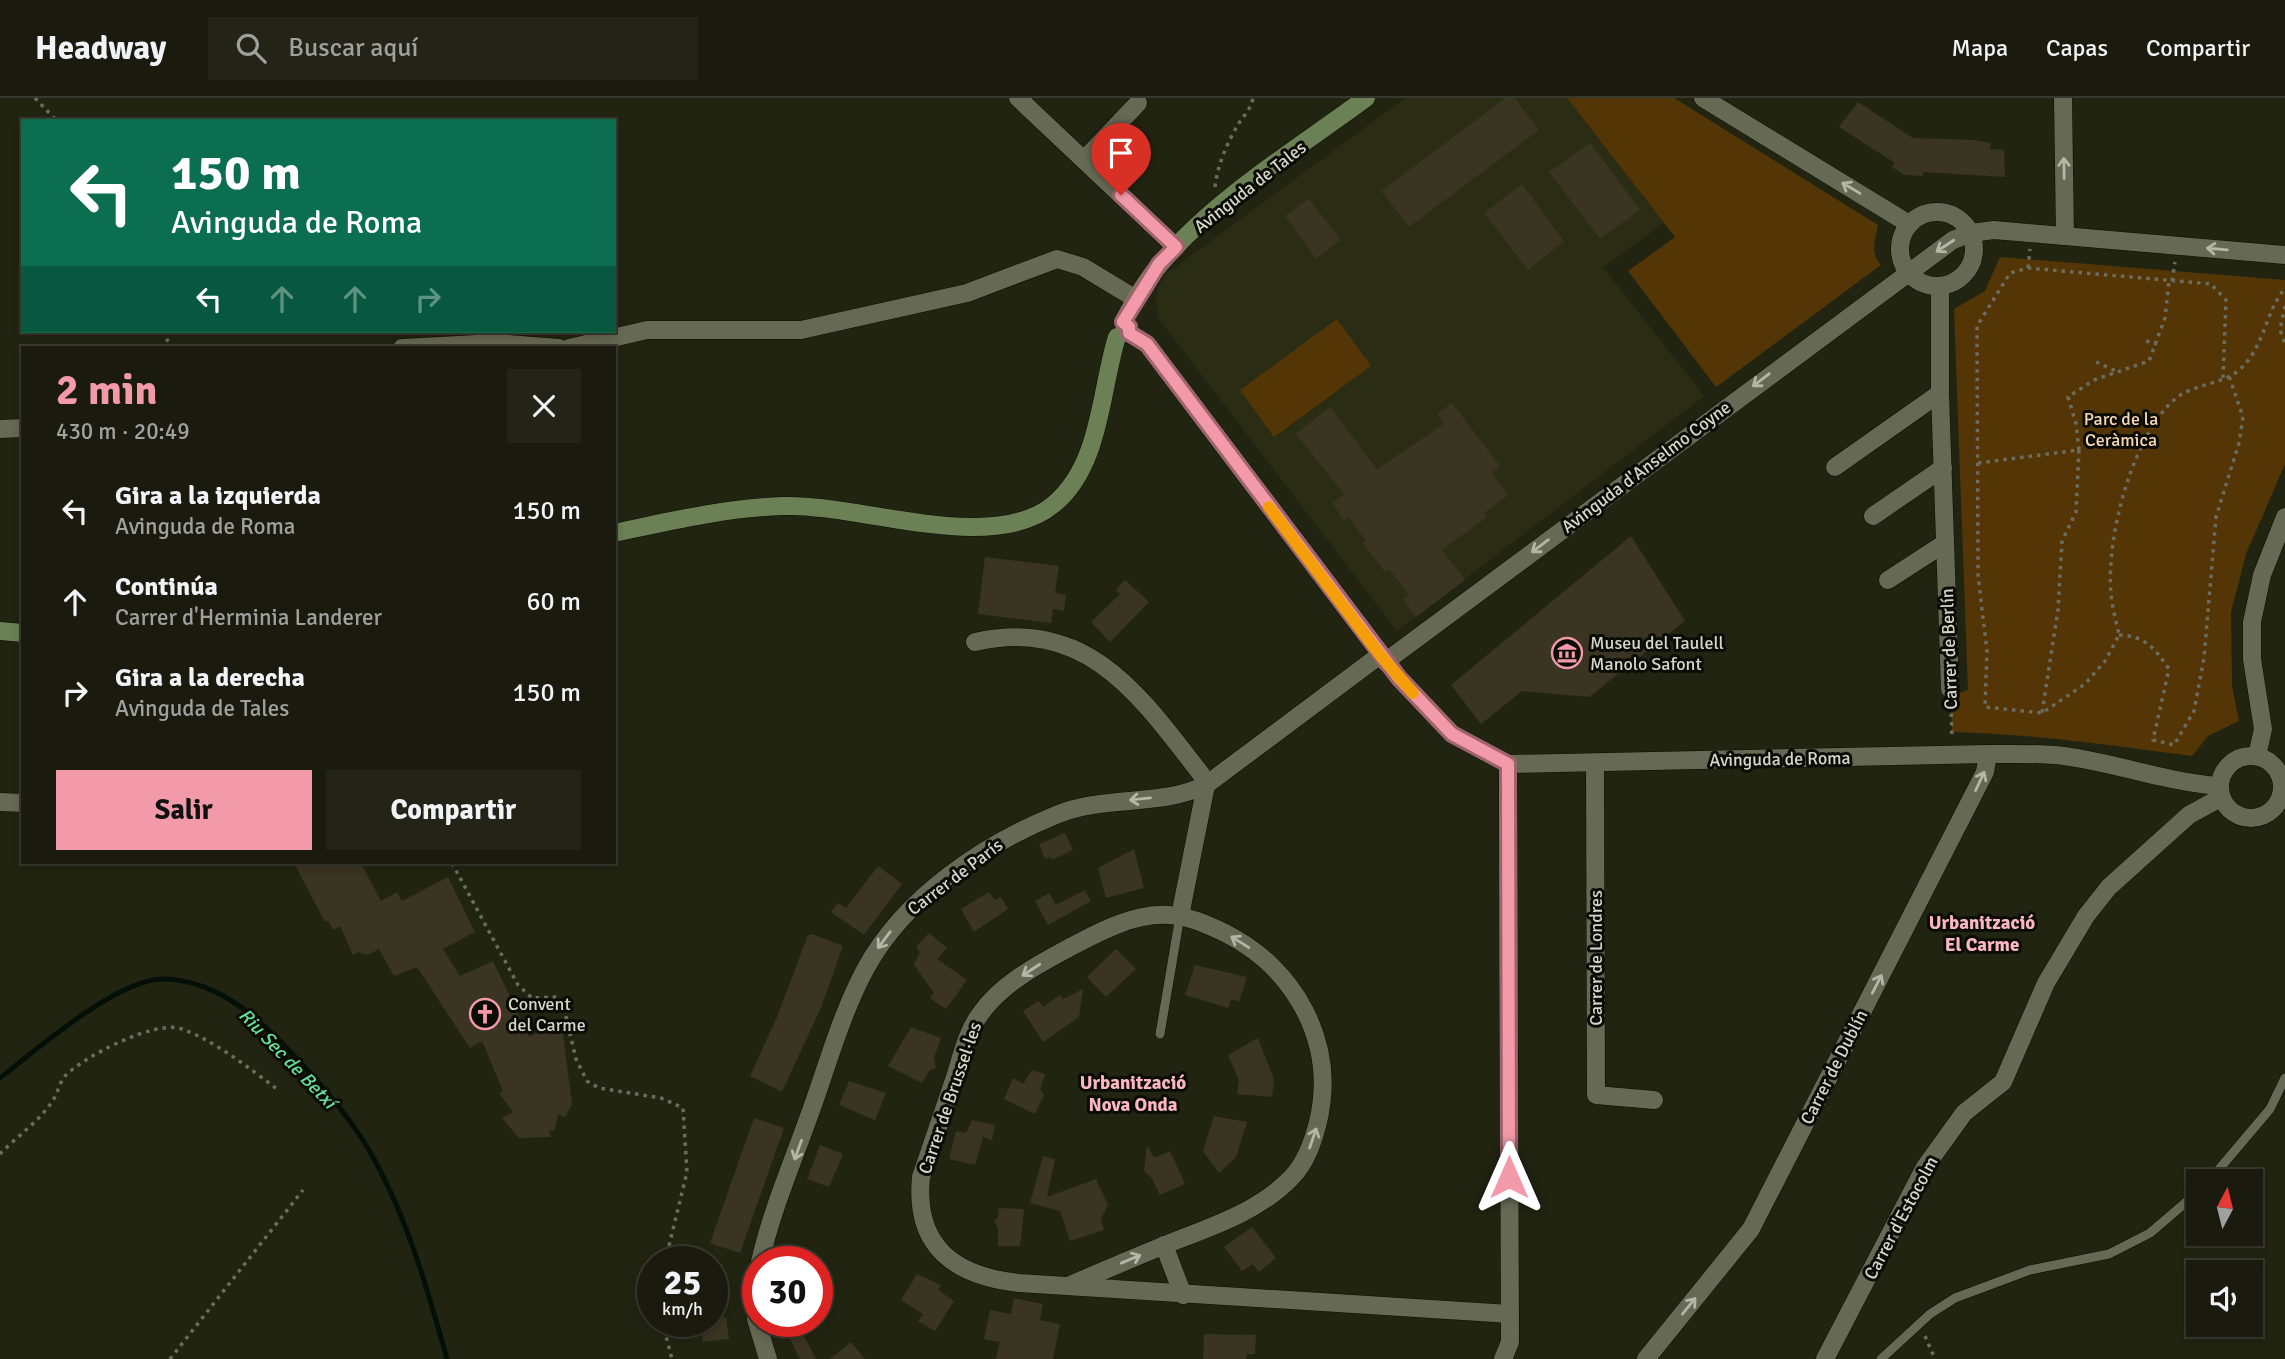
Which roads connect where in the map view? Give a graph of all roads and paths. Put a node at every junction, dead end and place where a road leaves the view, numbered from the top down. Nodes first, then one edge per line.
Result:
1 (35, 98) edge
2 (1018, 98) edge
3 (1253, 98) edge
4 (1366, 98) edge
5 (1703, 98) edge
6 (1740, 98) edge
7 (2063, 98) edge
8 (1138, 103) dead end
9 (1729, 114) junction
10 (55, 119) edge
11 (1084, 160) junction
12 (1213, 214) junction
13 (1909, 224) junction
14 (1971, 233) junction
15 (2065, 236) junction
16 (1176, 247) junction
17 (2285, 254) edge
18 (1907, 272) junction
19 (2169, 281) junction
20 (1940, 287) junction
21 (2285, 288) edge
22 (1136, 299) junction
23 (2285, 306) edge
24 (2271, 307) junction
25 (2282, 311) junction
26 (1123, 331) junction
27 (2146, 341) dead end
28 (2157, 344) junction
29 (2285, 344) edge
30 (440, 346) edge
31 (534, 346) edge
32 (578, 346) edge
33 (2096, 362) dead end
34 (2118, 371) junction
35 (2229, 376) junction
36 (2223, 378) junction
37 (1940, 393) junction
38 (21, 428) edge
39 (0, 429) edge
40 (2079, 450) junction
41 (1978, 463) junction
42 (1835, 467) dead end
43 (1942, 468) junction
44 (1873, 516) dead end
45 (2285, 517) edge
46 (616, 533) edge
47 (1945, 543) junction
48 (1888, 580) dead end
49 (0, 631) edge
50 (21, 633) edge
51 (2119, 635) junction
52 (975, 642) dead end
53 (1382, 658) junction
54 (1950, 689) joint
55 (2042, 713) junction
56 (1988, 754) junction
57 (1952, 755) junction
58 (2258, 756) junction
59 (1595, 763) junction
60 (1508, 764) junction
61 (2284, 781) edge
62 (1206, 785) junction
63 (2219, 792) junction
64 (0, 802) edge
65 (21, 803) edge
66 (2281, 815) edge
67 (453, 864) edge
68 (1180, 916) junction
69 (1160, 1034) dead end
70 (2285, 1079) edge
71 (278, 1089) dead end
72 (1654, 1100) dead end
73 (0, 1154) edge
74 (2219, 1169) edge
75 (303, 1190) dead end
76 (2186, 1202) edge
77 (1164, 1245) junction
78 (670, 1246) edge
79 (766, 1246) edge
80 (1068, 1286) junction
81 (1183, 1294) junction
82 (1510, 1314) junction
83 (1930, 1314) junction
84 (666, 1337) edge
85 (761, 1337) edge
86 (170, 1359) edge
87 (672, 1359) edge
88 (768, 1359) edge
89 (1503, 1359) edge
90 (1646, 1359) edge
91 (1825, 1359) edge
92 (1881, 1359) edge
93 (1935, 1359) edge

1 - 10 path
2 - 11 street
3 - 12 path
4 - 12 main road, Avinguda de Tales
5 - 9 street
6 - 9 street
15 -> 7 street
8 - 11 street
13 -> 9 street
11 - 16 street
12 - 16 main road, Avinguda de Tales
13 - 14 street
13 - 18 street
14 - 15 street, Avinguda d'Anselmo Coyne
14 -> 18 street, Avinguda d'Anselmo Coyne
14 - 20 street
17 -> 15 street, Avinguda d'Anselmo Coyne
16 - 22 main road, Avinguda de Tales
18 - 20 street
18 -> 53 street, Avinguda d'Anselmo Coyne
19 - 28 path
19 - 36 path
19 - 41 path
20 - 37 street, Carrer de Berlín
21 - 24 path
22 - 26 main road, Avinguda de Tales
22 - 32 street
23 - 25 path
24 - 25 path
24 - 35 path
25 - 29 path
26 - 46 main road, Avinguda de Tales
26 - 53 street, Avinguda de Roma
27 - 28 path
28 - 34 path
30 - 31 street
33 - 34 path
34 - 40 path
35 - 36 path
35 - 51 path
36 - 51 path
37 - 42 street
37 - 43 street, Carrer de Berlín
38 - 39 street
40 - 41 path
40 - 55 path
41 - 55 path
43 - 44 street
43 - 47 street, Carrer de Berlín
45 - 58 street
47 - 48 street
47 - 54 street, Carrer de Berlín
49 - 50 main road
51 - 55 path
52 - 62 street
53 - 60 street, Avinguda de Roma
53 - 62 street, Avinguda d'Anselmo Coyne
54 - 57 path, Carrer de Berlín
56 - 57 street, Avinguda de Roma
56 - 63 street, Avinguda de Roma
90 -> 56 street, Carrer de Dublín
57 - 59 street, Avinguda de Roma
58 - 61 street
58 - 63 street
59 - 60 street, Avinguda de Roma
59 - 72 street, Carrer de Londres
60 - 82 street
61 - 66 street
62 - 68 street
62 -> 79 street, Carrer de París
63 - 66 street
63 - 91 street, Carrer d'Estocolm
64 - 65 street
67 - 78 path
68 - 69 lane
77 -> 68 street, Carrer de Brussel·les
68 -> 80 street, Carrer de Brussel·les
70 - 74 lane
71 - 73 path
75 - 86 path
76 - 83 lane
80 -> 77 street, Carrer de Brussel·les
77 - 81 street
80 - 81 street, Carrer de Brussel·les
81 - 82 street, Carrer de Brussel·les
82 - 89 street
83 - 92 lane
83 - 93 path
84 - 87 path
85 - 88 street

